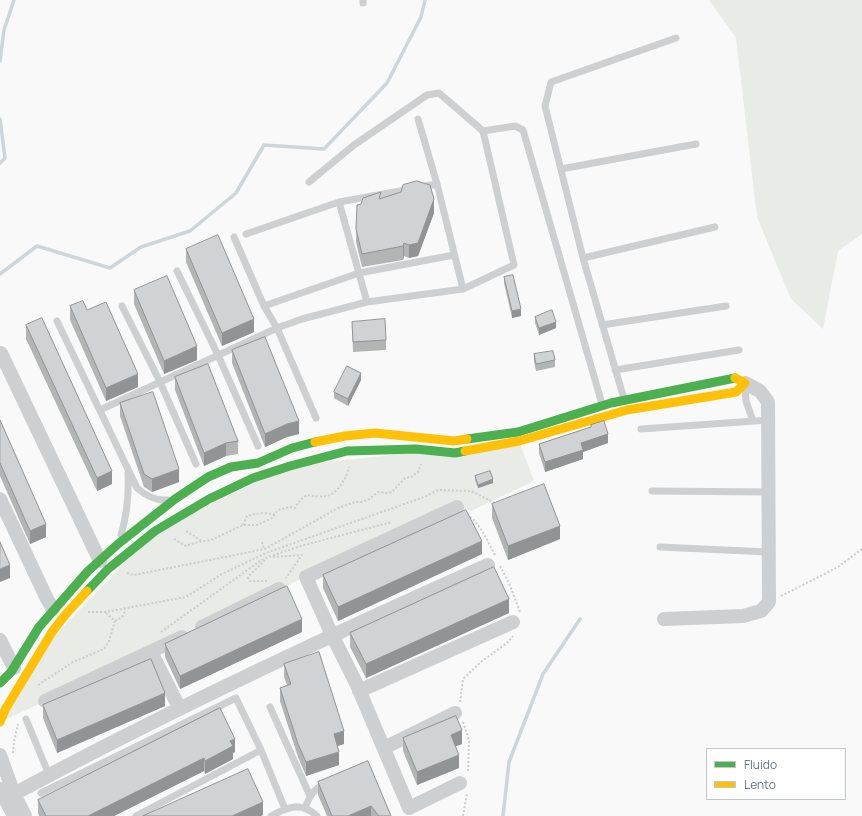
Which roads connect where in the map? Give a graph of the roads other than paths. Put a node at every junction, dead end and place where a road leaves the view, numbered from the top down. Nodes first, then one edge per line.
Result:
1 (676, 38) dead end
2 (418, 119) dead end
3 (484, 131) junction
4 (696, 144) dead end
5 (561, 169) junction
6 (309, 182) dead end
7 (436, 184) junction
8 (338, 202) junction
9 (715, 227) dead end
10 (246, 234) dead end
11 (234, 237) dead end
12 (454, 255) junction
13 (583, 258) junction
14 (177, 271) dead end
15 (359, 273) junction
16 (463, 289) junction
17 (367, 302) junction
18 (122, 306) dead end
19 (264, 306) junction
20 (726, 306) dead end
21 (57, 321) dead end
22 (602, 325) junction
23 (277, 328) junction
24 (739, 350) dead end
25 (1, 353) dead end
26 (218, 355) junction
27 (615, 370) junction
28 (160, 382) junction
29 (745, 384) junction
30 (624, 400) junction
31 (602, 406) junction
32 (100, 410) junction
33 (316, 418) dead end
34 (769, 420) junction
35 (753, 421) junction
36 (641, 429) dead end
37 (388, 434) junction
38 (258, 446) dead end
39 (394, 449) junction
40 (196, 464) dead end
41 (243, 466) junction
42 (128, 470) junction
43 (249, 480) junction
44 (652, 491) dead end
45 (769, 492) junction
46 (0, 499) edge
47 (176, 499) junction
48 (457, 507) road end
49 (118, 544) junction
50 (660, 547) dead end
51 (768, 552) junction
52 (100, 561) junction
53 (488, 565) dead end
54 (280, 582) road end
55 (53, 609) junction
56 (664, 619) dead end
57 (517, 623) road end
58 (332, 635) junction
59 (0, 640) edge
60 (151, 652) junction
61 (14, 668) junction
62 (0, 683) edge
63 (359, 691) junction
64 (45, 701) dead end
65 (270, 707) dead end
66 (180, 710) junction
67 (459, 712) road end
68 (26, 719) dead end
69 (0, 722) edge
70 (384, 748) junction
71 (261, 750) junction
72 (0, 755) edge
73 (49, 775) junction
74 (333, 779) edge
75 (465, 785) road end
76 (0, 789) edge
77 (41, 793) dead end
78 (14, 794) junction
79 (310, 796) junction
80 (305, 808) junction
81 (285, 809) junction
82 (14, 816) edge
83 (25, 816) edge
84 (136, 816) edge
85 (271, 816) edge
86 (317, 816) edge

1 - 5 lane
2 - 7 lane
3 - 6 lane
3 - 16 lane
3 - 31 lane
4 - 5 lane
5 - 13 lane
7 - 8 lane
7 - 12 lane
8 - 10 lane
8 - 15 lane
9 - 13 lane
11 - 19 lane
12 - 15 lane
12 - 16 lane
13 - 22 lane
14 - 26 lane
15 - 17 lane
15 - 19 lane
16 - 17 lane
17 - 23 lane
18 - 28 lane
19 - 23 lane
20 - 22 lane
21 - 32 lane
22 - 27 lane
23 - 26 lane
23 - 33 lane
24 - 27 lane
25 - 52 street
26 - 28 lane
26 - 38 lane
27 - 30 lane
28 - 32 lane
28 - 40 lane
29 - 30 street
29 - 34 street
29 - 35 lane
29 - 39 street
30 - 31 street
31 - 37 street
32 - 42 lane
34 - 35 lane
34 - 45 street
35 - 36 lane
37 - 39 street
37 - 41 street
39 - 43 street
41 - 43 street
41 - 47 street
42 - 47 lane
42 - 49 lane
43 - 69 street
44 - 45 lane
45 - 51 street
46 - 55 street
47 - 49 street
48 - 58 street
49 - 52 street
50 - 51 lane
51 - 56 street
52 - 55 street
53 - 58 street
54 - 60 street
55 - 61 street
57 - 63 street
58 - 63 street
58 - 66 street
59 - 61 street
60 - 64 street
60 - 66 street
61 - 62 street
63 - 70 street
65 - 79 lane
66 - 73 street
67 - 70 street
68 - 73 lane
70 - 75 street
71 - 77 lane
71 - 81 lane
71 - 84 lane
72 - 78 street
73 - 78 street
74 - 79 lane
76 - 82 street
78 - 83 street
79 - 80 lane
80 - 81 lane
80 - 86 lane
81 - 85 lane

